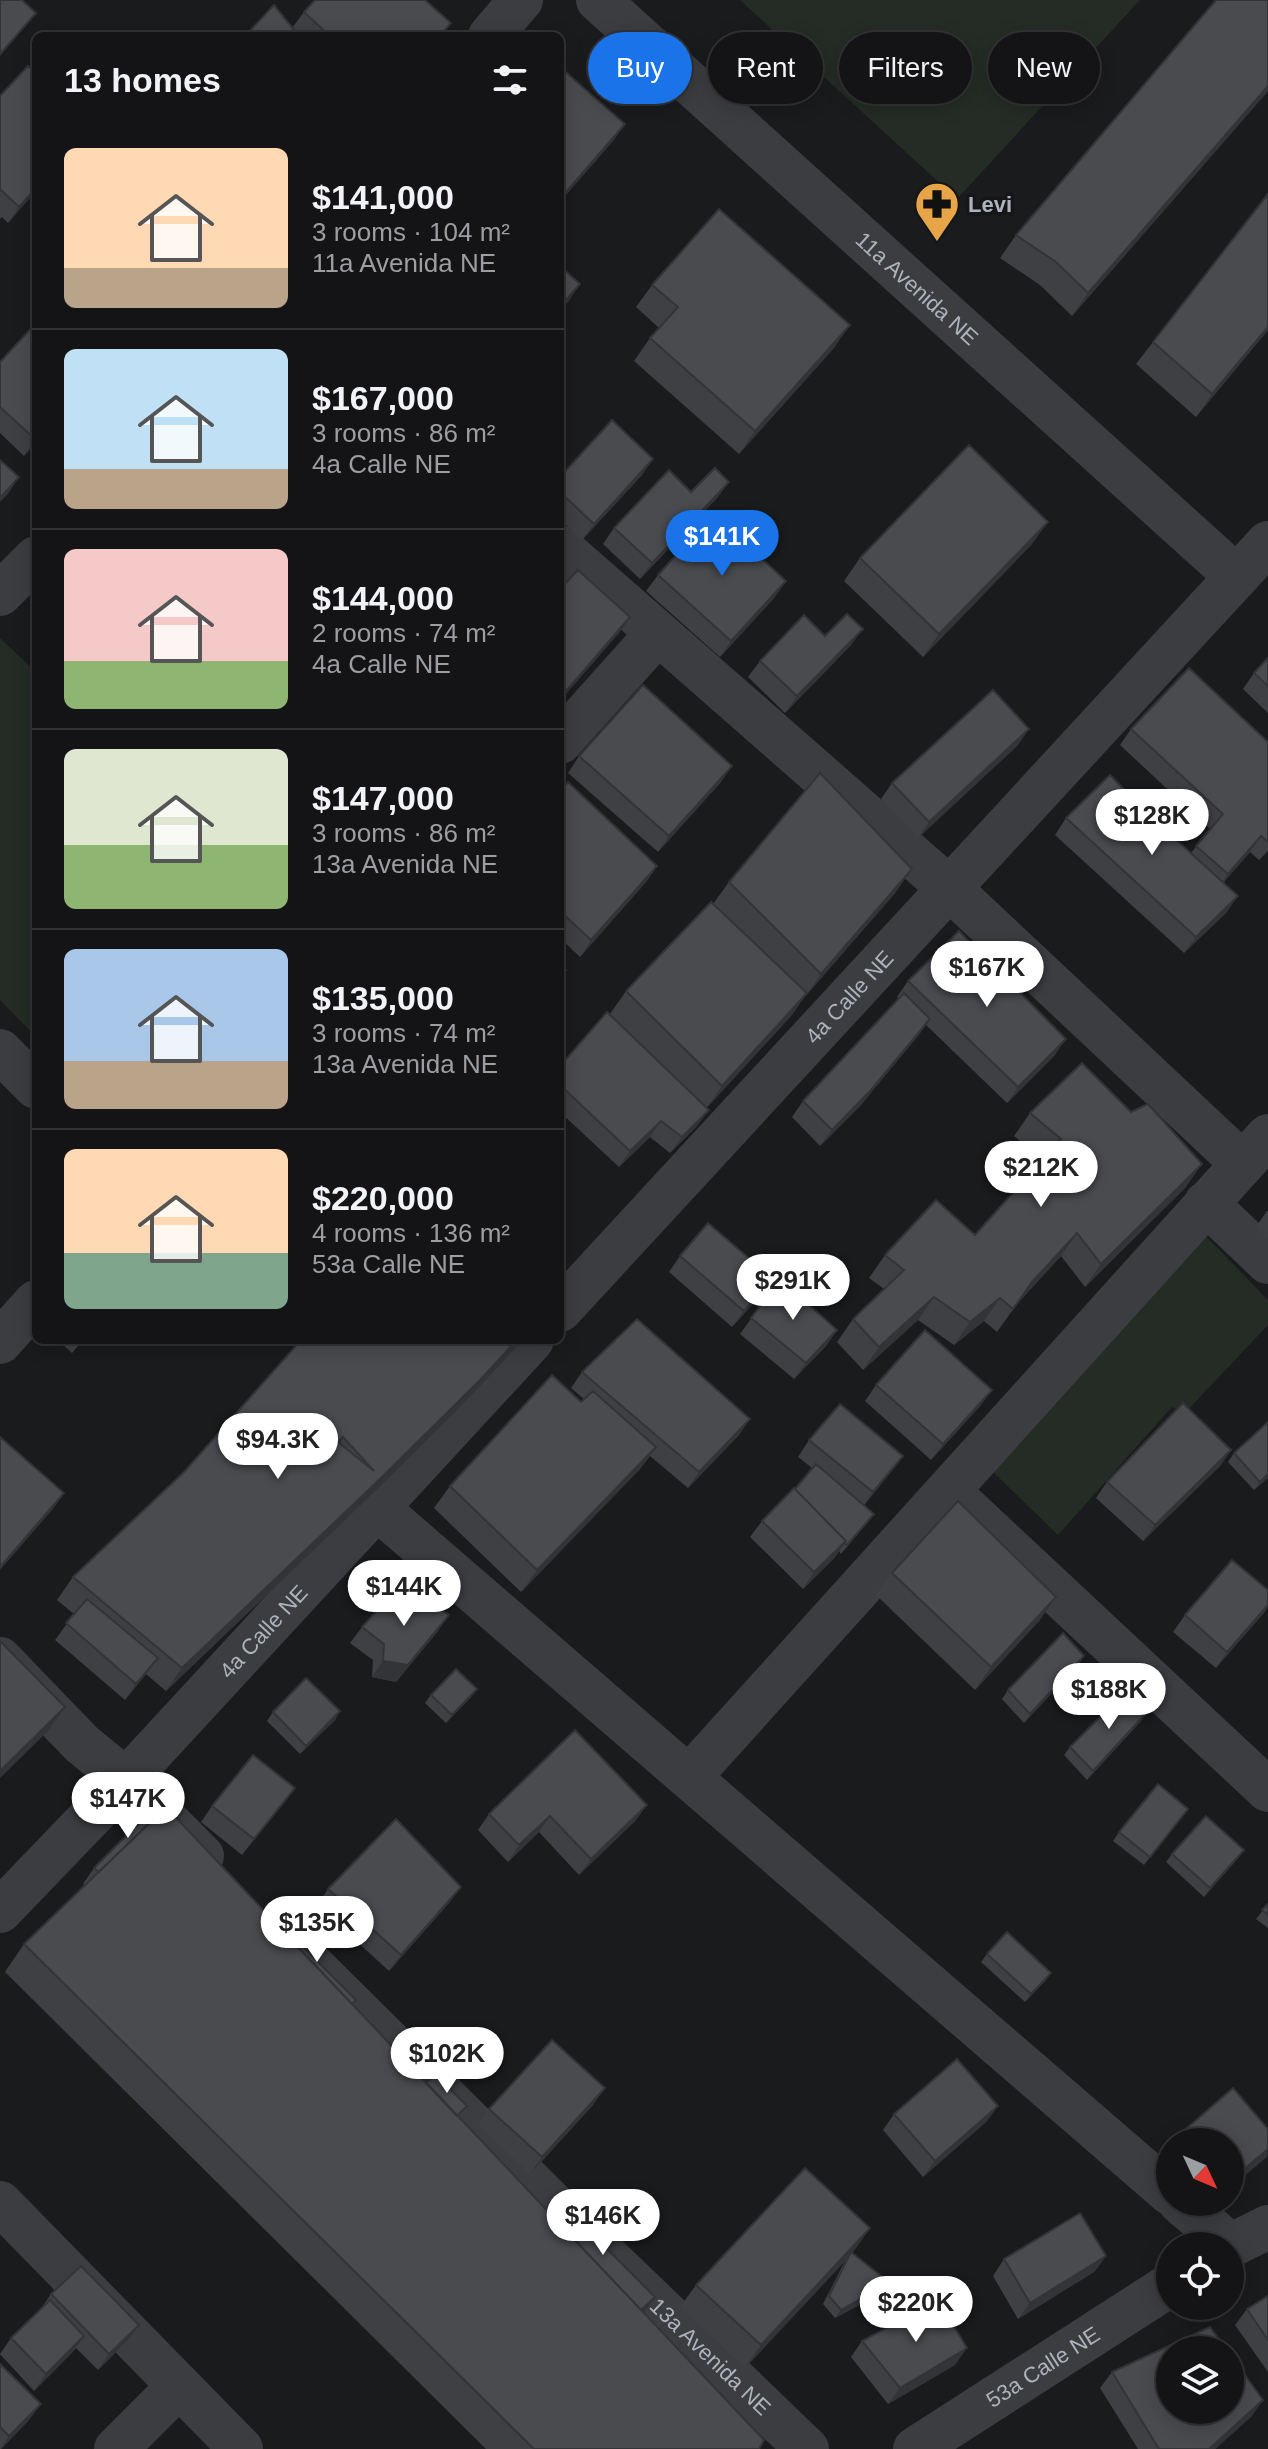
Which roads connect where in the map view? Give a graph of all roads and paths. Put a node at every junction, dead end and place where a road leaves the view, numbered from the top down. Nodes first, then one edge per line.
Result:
1 (521, 0) edge
2 (598, 0) edge
3 (493, 32) edge
4 (1268, 543) edge
5 (564, 551) edge
6 (32, 562) edge
7 (1237, 577) junction
8 (0, 594) edge
9 (657, 634) junction
10 (564, 738) edge
11 (949, 888) junction
12 (0, 1051) edge
13 (32, 1083) edge
14 (1255, 1150) edge
15 (1206, 1203) junction
16 (1268, 1262) edge
17 (32, 1306) edge
18 (564, 1306) edge
19 (0, 1342) edge
20 (528, 1344) edge
21 (948, 1491) junction
22 (377, 1508) junction
23 (0, 1659) edge
24 (690, 1776) junction
25 (126, 1780) junction
26 (1268, 1790) edge
27 (225, 1879) edge
28 (0, 1911) edge
29 (281, 1934) edge
30 (1156, 2181) edge
31 (0, 2203) edge
32 (1196, 2216) edge
33 (1268, 2227) edge
34 (1214, 2232) edge
35 (1244, 2239) edge
36 (1156, 2294) edge
37 (179, 2386) junction
38 (116, 2449) edge
39 (241, 2449) edge
40 (807, 2449) edge
41 (915, 2449) edge

1 - 3 street
2 - 7 street, 11a Avenida NE
4 - 7 street, 4a Calle NE
5 - 9 street
6 - 8 street
7 - 11 street, 4a Calle NE
9 - 10 street
9 - 11 street
11 - 14 street
11 - 18 street, 4a Calle NE
12 - 13 street
14 - 15 street
15 - 16 street
15 - 21 street
17 - 19 street
20 - 22 street, 4a Calle NE
21 - 24 street
21 - 26 street
22 - 24 street
22 - 25 street, 4a Calle NE
23 - 25 street
24 - 30 street
25 - 27 street
25 - 28 street, 4a Calle NE
29 - 40 street, 13a Avenida NE
31 - 37 street
32 - 34 street
33 - 35 street
36 - 41 street, 53a Calle NE
37 - 38 street
37 - 39 street

